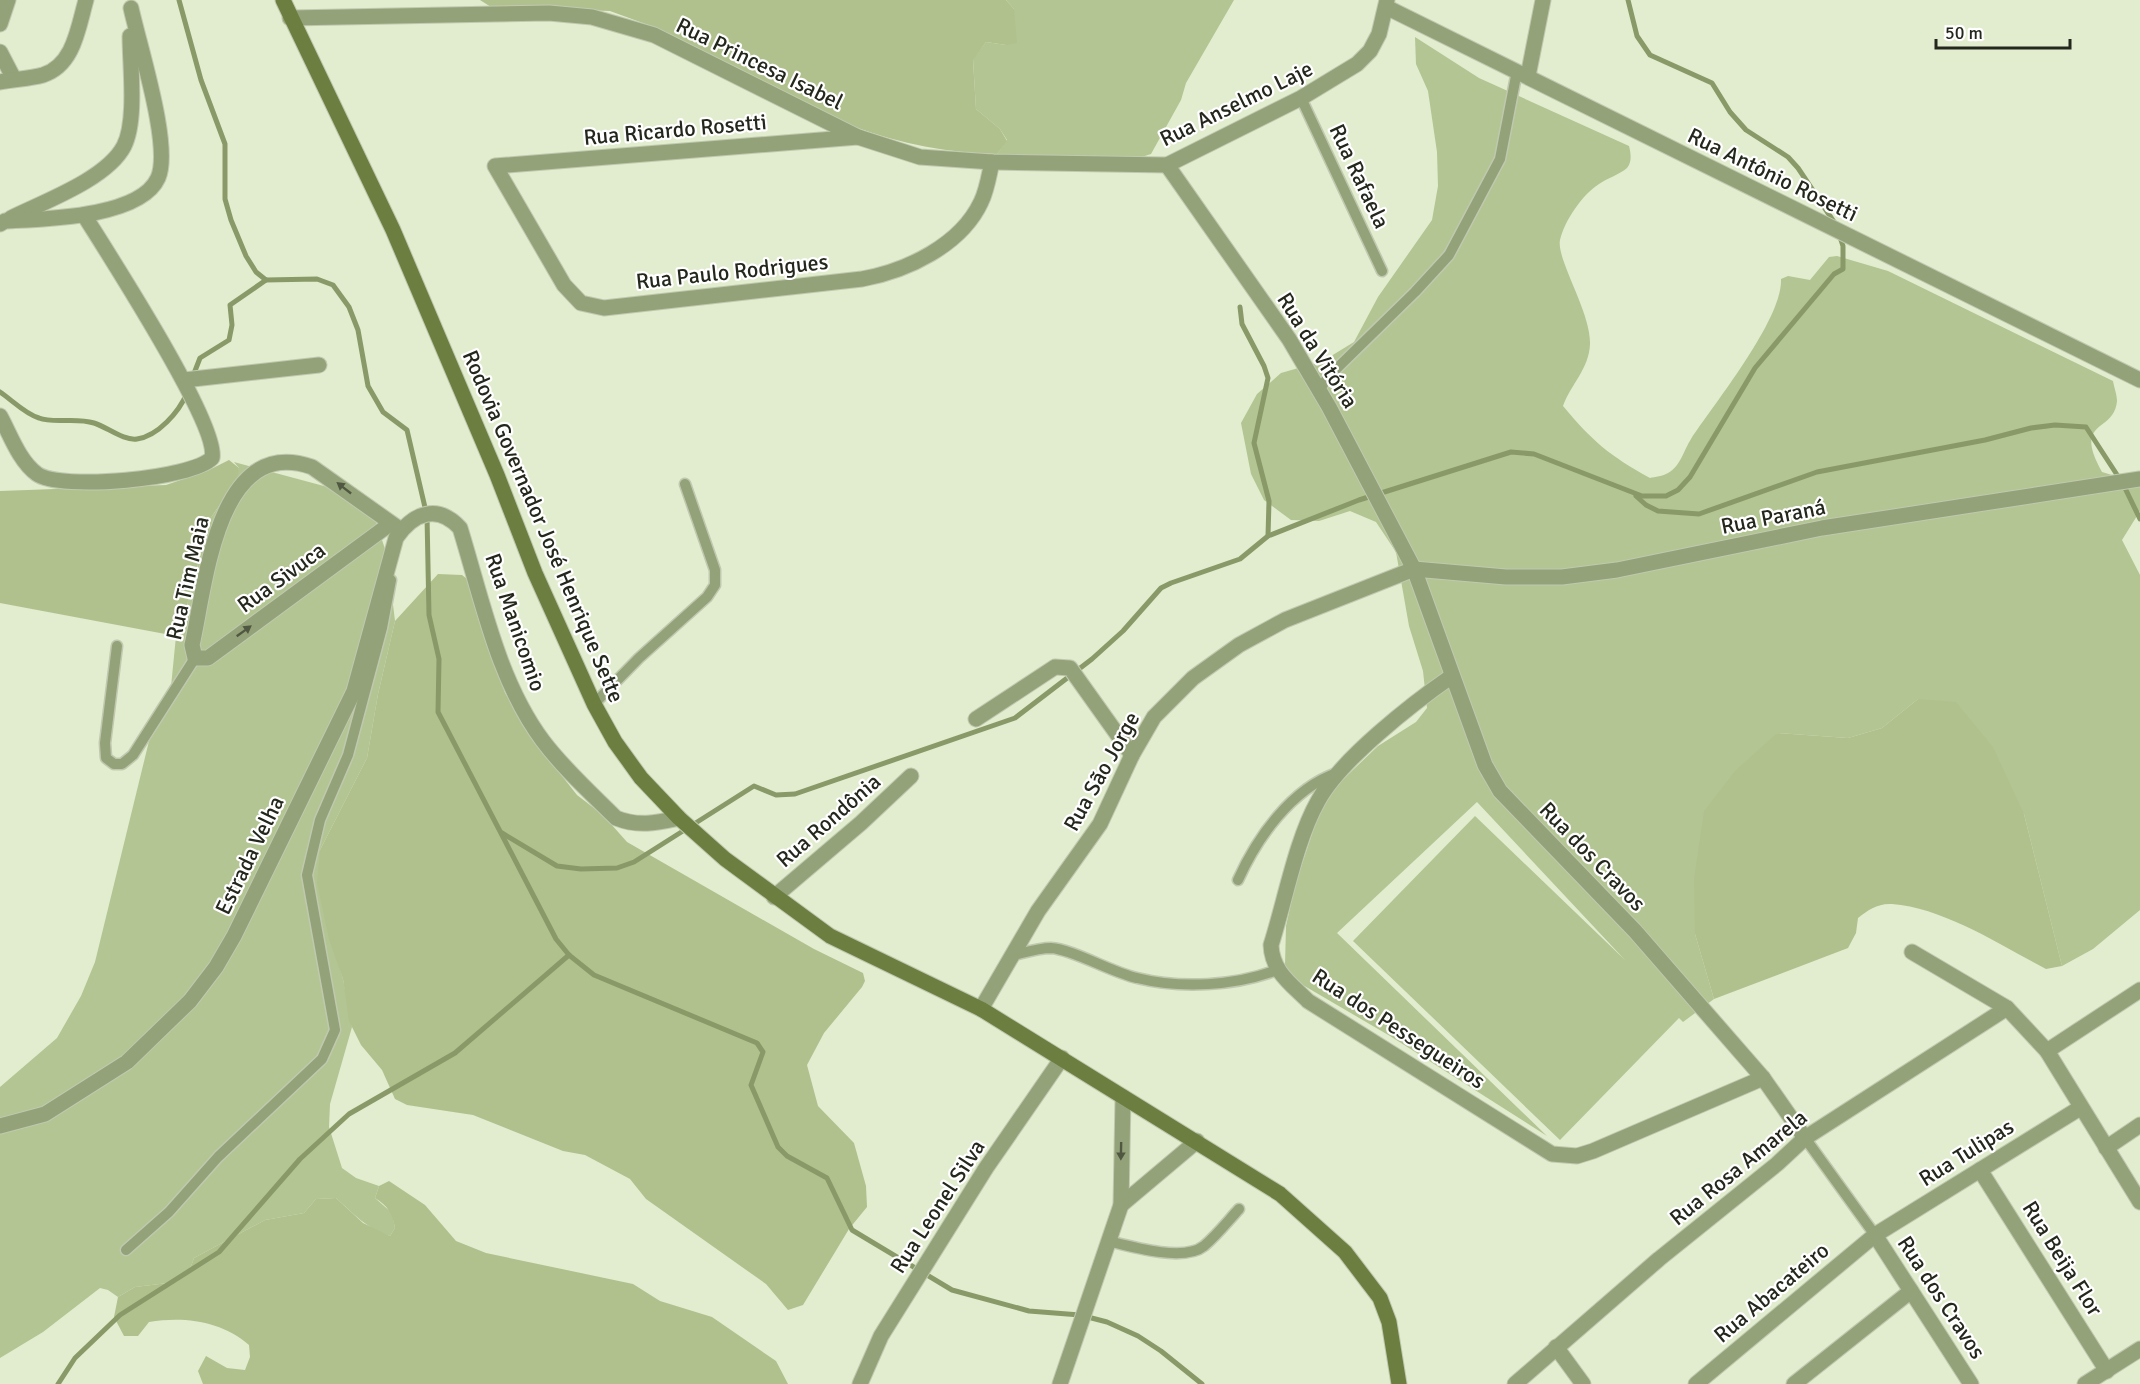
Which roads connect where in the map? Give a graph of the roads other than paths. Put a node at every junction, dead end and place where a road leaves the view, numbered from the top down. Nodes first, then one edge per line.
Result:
1 (8, 0) edge
2 (86, 0) edge
3 (283, 0) edge
4 (1543, 0) edge
5 (130, 4) edge
6 (1386, 4) edge
7 (290, 18) junction
8 (0, 24) edge
9 (0, 52) edge
10 (1522, 73) junction
11 (7, 80) edge
12 (1301, 98) junction
13 (858, 137) junction
14 (993, 162) junction
15 (1167, 165) junction
16 (495, 166) joint
17 (84, 215) junction
18 (2, 223) edge
19 (1382, 271) dead end
20 (319, 365) dead end
21 (184, 380) junction
22 (2140, 380) edge
23 (1319, 390) junction
24 (0, 416) edge
25 (2140, 479) edge
26 (685, 484) dead end
27 (396, 527) junction
28 (1414, 569) junction
29 (117, 646) dead end
30 (195, 658) junction
31 (1452, 676) junction
32 (594, 704) junction
33 (976, 719) dead end
34 (1132, 755) junction
35 (1340, 772) junction
36 (910, 776) dead end
37 (679, 818) junction
38 (1238, 880) dead end
39 (774, 897) junction
40 (1912, 952) dead end
41 (1010, 956) junction
42 (1277, 970) junction
43 (2140, 990) edge
44 (2007, 1008) junction
45 (981, 1010) junction
46 (2047, 1051) junction
47 (1062, 1058) junction
48 (1763, 1078) junction
49 (1123, 1097) junction
50 (2080, 1108) junction
51 (2140, 1125) edge
52 (0, 1126) edge
53 (1805, 1138) junction
54 (1197, 1141) junction
55 (2106, 1148) junction
56 (1980, 1170) junction
57 (2140, 1202) edge
58 (1121, 1205) junction
59 (1239, 1209) dead end
60 (1875, 1235) junction
61 (1109, 1241) junction
62 (126, 1250) dead end
63 (1911, 1291) junction
64 (1556, 1347) junction
65 (2140, 1349) edge
66 (2107, 1371) junction
67 (860, 1384) edge
68 (1060, 1384) edge
69 (1399, 1384) edge
70 (1515, 1384) edge
71 (1583, 1384) edge
72 (1696, 1384) edge
73 (1794, 1384) edge
74 (1971, 1384) edge
75 (2085, 1384) edge

1 - 8 street
2 - 11 street
3 - 7 main road, Rodovia Governador José Henrique Sette
4 - 10 street
5 - 17 street
5 - 18 street
6 - 10 street, Rua Antônio Rosetti
6 - 12 street, Rua Anselmo Laje
7 - 13 street, Rua Princesa Isabel
7 - 32 main road, Rodovia Governador José Henrique Sette
9 - 11 street
10 - 22 street, Rua Antônio Rosetti
10 - 23 lane
12 - 15 street, Rua Anselmo Laje
12 - 19 lane, Rua Rafaela
13 - 14 street, Rua Princesa Isabel
13 - 16 street, Rua Ricardo Rosetti
14 - 15 street, Rua Anselmo Laje
14 - 16 street, Rua Paulo Rodrigues
15 - 23 street, Rua da Vitória
17 - 18 street
17 - 21 street
20 - 21 street
21 - 24 street
23 - 28 street, Rua da Vitória
25 - 28 street, Rua Paraná
26 - 32 lane
30 -> 27 street, Rua Sivuca
27 -> 30 street, Rua Tim Maia
27 - 37 street, Rua Manicomio
27 - 52 street, Estrada Velha
27 - 62 lane
28 - 31 street, Rua dos Cravos
28 - 34 street, Rua São Jorge
29 - 30 lane
31 - 35 street, Rua dos Pessegueiros
31 - 48 street, Rua dos Cravos
32 - 37 main road, Rodovia Governador José Henrique Sette
33 - 34 street
34 - 41 street, Rua São Jorge
35 - 38 lane
35 - 42 street, Rua dos Pessegueiros
36 - 39 street, Rua Rondônia
37 - 39 main road, Rodovia Governador José Henrique Sette
39 - 45 main road, Rodovia Governador José Henrique Sette
40 - 44 street
41 - 42 lane
41 - 45 street, Rua São Jorge
42 - 48 street, Rua dos Pessegueiros
43 - 46 street
44 - 46 street
44 - 53 street, Rua Rosa Amarela
45 - 47 main road, Rodovia Governador José Henrique Sette
46 - 50 street
47 - 49 main road, Rodovia Governador José Henrique Sette
47 - 67 street, Rua Leonel Silva
48 - 53 street, Rua dos Cravos
49 - 54 main road, Rodovia Governador José Henrique Sette
49 -> 58 street
50 - 55 street
50 - 56 street, Rua Tulipas
51 - 55 street
53 - 60 lane
53 - 64 street, Rua Rosa Amarela
54 - 58 street
54 - 69 main road, Rodovia Governador José Henrique Sette
55 - 57 street
56 - 60 street, Rua Tulipas
56 - 66 street, Rua Beija Flor
58 - 61 street
59 - 61 lane
60 - 63 street, Rua dos Cravos
60 - 72 street, Rua Abacateiro
61 - 68 street
63 - 73 street
63 - 74 street, Rua dos Cravos
64 - 70 street, Rua Rosa Amarela
64 - 71 street
65 - 66 street
66 - 75 street

